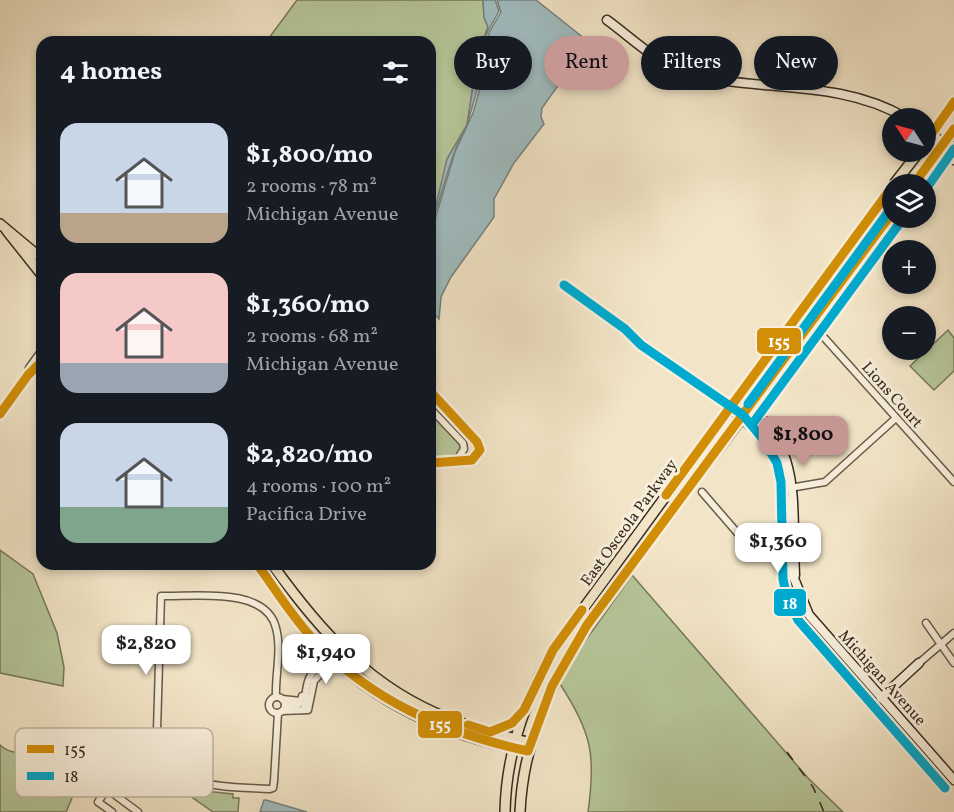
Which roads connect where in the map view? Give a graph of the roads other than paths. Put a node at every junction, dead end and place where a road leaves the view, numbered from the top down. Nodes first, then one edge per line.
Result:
1 (607, 20) dead end
2 (954, 102) edge
3 (886, 108) edge
4 (936, 125) edge
5 (954, 129) edge
6 (936, 142) edge
7 (943, 145) junction
8 (954, 147) edge
9 (954, 160) edge
10 (911, 162) edge
11 (902, 174) edge
12 (921, 174) edge
13 (882, 201) edge
14 (4, 227) edge
15 (882, 227) edge
16 (36, 253) edge
17 (36, 268) edge
18 (811, 323) junction
19 (36, 358) edge
20 (36, 367) edge
21 (28, 375) junction
22 (738, 397) junction
23 (751, 406) junction
24 (730, 408) junction
25 (0, 414) edge
26 (436, 415) edge
27 (743, 417) junction
28 (896, 418) junction
29 (436, 462) edge
30 (954, 482) edge
31 (783, 488) junction
32 (794, 488) junction
33 (702, 492) dead end
34 (791, 550) junction
35 (261, 570) edge
36 (276, 570) edge
37 (926, 623) dead end
38 (954, 633) edge
39 (940, 645) junction
40 (339, 648) junction
41 (330, 657) junction
42 (919, 663) joint
43 (954, 663) edge
44 (307, 679) junction
45 (881, 698) junction
46 (281, 705) junction
47 (304, 710) junction
48 (525, 710) junction
49 (157, 728) edge
50 (490, 732) junction
51 (515, 738) junction
52 (529, 747) junction
53 (513, 749) junction
54 (954, 780) edge
55 (213, 784) edge
56 (101, 797) edge
57 (117, 797) edge
58 (112, 812) edge
59 (138, 812) edge
60 (505, 812) edge
61 (520, 812) edge

1 - 3 main road
2 - 4 main road
5 - 7 main road
6 - 7 main road
7 - 8 main road
7 - 9 main road
7 - 12 main road
10 - 11 main road, East Osceola Parkway
13 - 22 main road, East Osceola Parkway
14 - 16 main road
14 - 17 main road
15 - 18 main road, East Osceola Parkway
18 - 23 main road, East Osceola Parkway
18 - 28 street, Lions Court
19 - 21 street
20 - 21 street
21 - 25 street
22 - 23 main road, Michigan Avenue
22 - 24 main road, East Osceola Parkway
23 - 27 main road, East Osceola Parkway
23 - 32 main road, Michigan Avenue
24 - 27 main road, Michigan Avenue
24 - 48 main road, East Osceola Parkway
26 - 29 street
27 - 31 main road, Michigan Avenue
27 - 52 main road, East Osceola Parkway
28 - 30 street, Lions Court
28 - 32 street
31 - 32 street
31 - 34 main road, Michigan Avenue
32 - 34 main road, Michigan Avenue
33 - 34 street
34 - 45 main road, Michigan Avenue
35 - 41 main road
36 - 40 main road
37 - 39 street
38 - 39 street
39 - 42 street
39 - 43 street
40 - 41 street
40 - 50 main road
41 - 44 street
41 - 47 street
41 - 53 main road
42 - 45 main road
44 - 46 street
44 - 47 street
45 - 54 main road, Michigan Avenue
46 - 47 street
46 - 49 street
46 - 55 street
48 - 50 main road
48 - 51 main road, East Osceola Parkway
50 - 51 main road
51 - 52 main road
51 - 53 main road, East Osceola Parkway
52 - 53 main road
52 - 61 main road, East Osceola Parkway
53 - 60 main road, East Osceola Parkway
56 - 58 street
57 - 59 street

